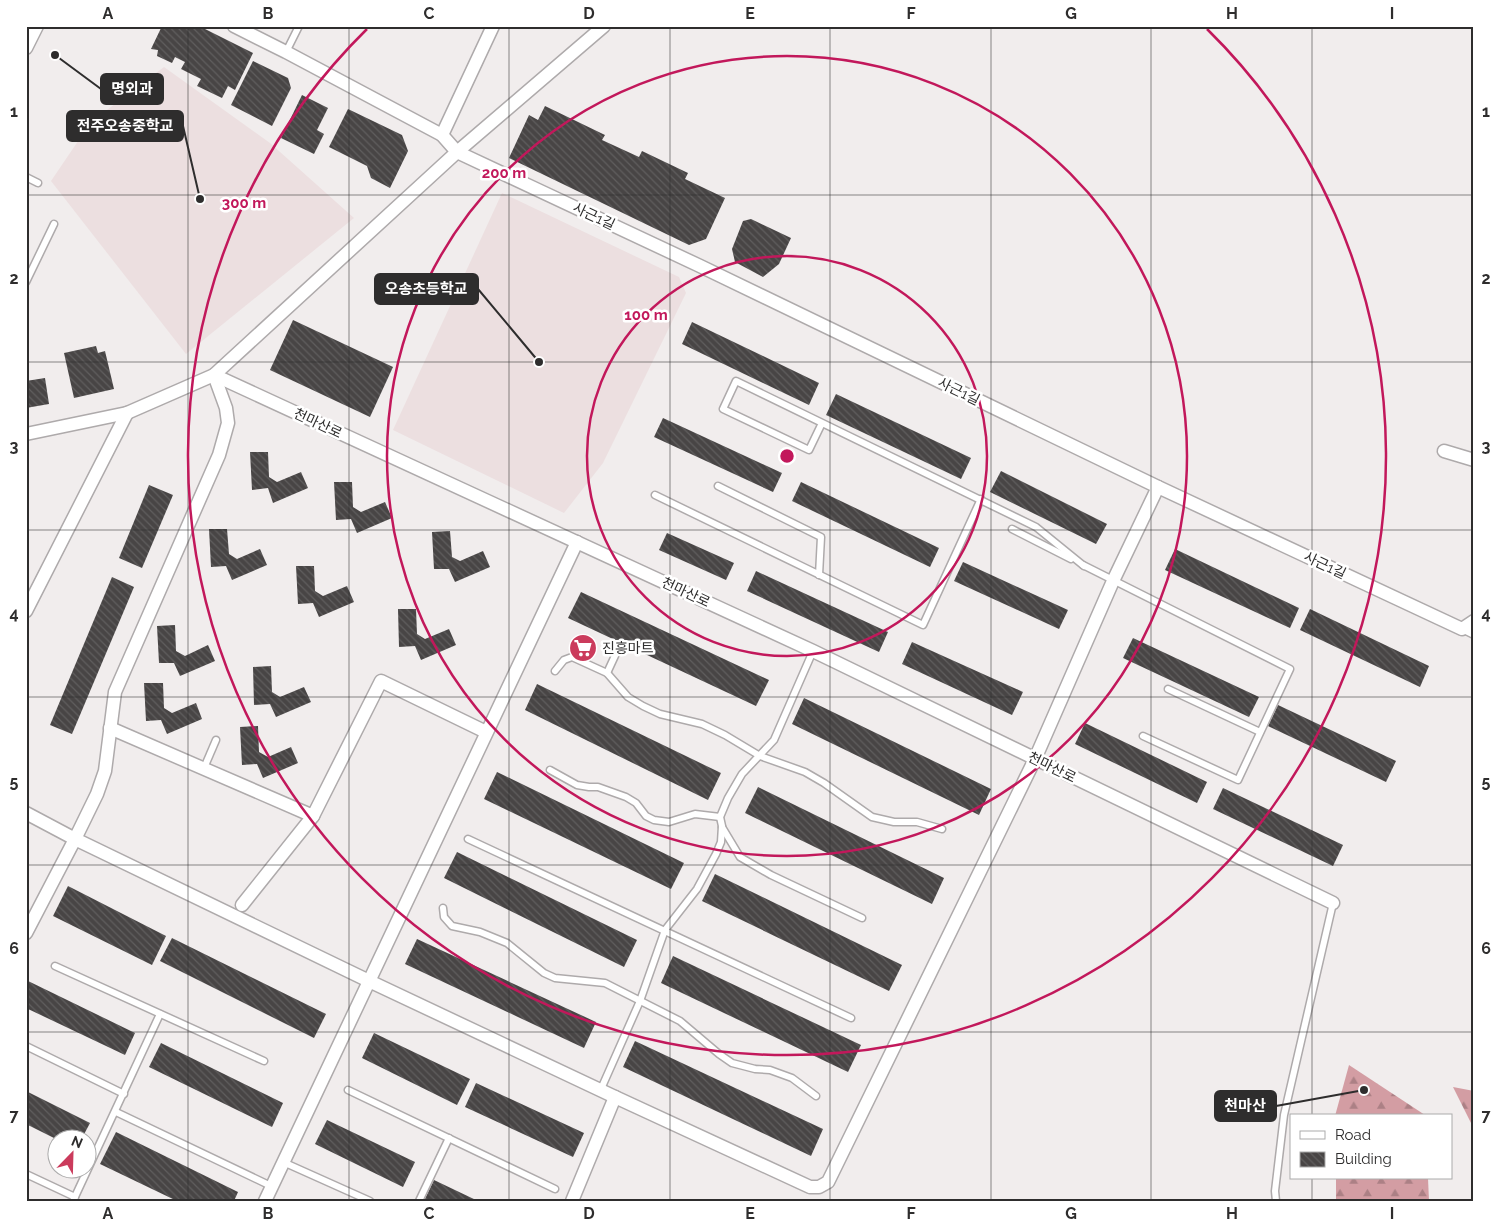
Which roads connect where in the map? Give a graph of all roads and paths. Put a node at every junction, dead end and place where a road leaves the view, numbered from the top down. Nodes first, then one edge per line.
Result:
1 (37, 26) edge
2 (234, 26) edge
3 (299, 26) edge
4 (494, 26) edge
5 (604, 26) edge
6 (26, 48) edge
7 (286, 52) junction
8 (442, 134) junction
9 (457, 152) junction
10 (26, 177) edge
11 (38, 183) dead end
12 (54, 224) dead end
13 (26, 282) edge
14 (214, 375) junction
15 (127, 413) junction
16 (822, 422) junction
17 (26, 434) edge
18 (1444, 451) dead end
19 (1474, 460) edge
20 (718, 486) dead end
21 (1158, 487) junction
22 (655, 495) dead end
23 (981, 499) junction
24 (1012, 529) dead end
25 (578, 542) junction
26 (1084, 566) junction
27 (818, 575) junction
28 (1113, 581) junction
29 (26, 611) edge
30 (1474, 620) edge
31 (1468, 632) edge
32 (619, 647) dead end
33 (813, 651) junction
34 (555, 671) dead end
35 (607, 673) junction
36 (1168, 689) dead end
37 (110, 728) junction
38 (486, 732) junction
39 (1260, 732) junction
40 (1143, 736) dead end
41 (216, 740) dead end
42 (760, 756) junction
43 (1035, 759) junction
44 (204, 768) junction
45 (550, 770) dead end
46 (26, 813) edge
47 (313, 816) junction
48 (720, 817) junction
49 (722, 826) junction
50 (942, 829) dead end
51 (75, 839) junction
52 (468, 839) dead end
53 (1333, 903) joint
54 (242, 905) dead end
55 (443, 908) dead end
56 (862, 918) dead end
57 (666, 930) junction
58 (26, 933) edge
59 (55, 966) dead end
60 (369, 981) junction
61 (640, 1001) junction
62 (160, 1014) junction
63 (851, 1018) dead end
64 (26, 1046) edge
65 (264, 1061) dead end
66 (348, 1090) dead end
67 (601, 1090) junction
68 (124, 1094) junction
69 (816, 1096) dead end
70 (615, 1097) junction
71 (116, 1112) junction
72 (449, 1138) junction
73 (284, 1162) junction
74 (26, 1174) edge
75 (271, 1186) junction
76 (555, 1189) dead end
77 (74, 1199) edge
78 (266, 1201) edge
79 (370, 1201) edge
80 (419, 1201) edge
81 (572, 1201) edge
82 (1276, 1201) edge

1 - 6 street
2 - 7 street, 사근1길
3 - 7 lane
4 - 8 street
5 - 9 street
7 - 8 street, 사근1길
8 - 9 street, 사근1길
9 - 14 street
9 - 21 street, 사근1길
10 - 11 lane
12 - 13 lane
14 - 15 street
14 - 25 street, 천마산로
14 - 37 street
15 - 17 street
15 - 29 street
16 - 16 lane
16 - 23 lane
18 - 19 street
20 - 27 lane
21 - 28 street
21 - 31 street, 사근1길
22 - 27 lane
23 - 26 lane
23 - 27 lane
24 - 26 lane
25 - 33 street, 천마산로
25 - 38 street
26 - 28 lane
28 - 39 lane
28 - 43 street
30 - 31 street
32 - 35 lane
33 - 42 lane
33 - 43 street, 천마산로
34 - 35 lane
35 - 42 lane
36 - 39 lane
37 - 44 street
37 - 51 street
38 - 47 street
38 - 60 street
39 - 40 lane
41 - 44 lane
42 - 48 lane
42 - 50 lane
43 - 53 street, 천마산로
43 - 70 street
44 - 47 street
45 - 48 lane
46 - 51 street
47 - 54 street
48 - 49 lane
49 - 56 lane
49 - 57 lane
51 - 58 street
51 - 60 street
52 - 57 lane
53 - 82 lane
55 - 61 lane
57 - 61 lane
57 - 63 lane
59 - 62 lane
60 - 67 street
60 - 73 street
61 - 67 lane
61 - 69 lane
62 - 65 lane
62 - 68 lane
64 - 68 lane
66 - 72 lane
67 - 70 street
68 - 71 lane
70 - 81 street
71 - 75 lane
71 - 77 lane
72 - 76 lane
72 - 80 lane
73 - 75 street
73 - 79 lane
74 - 77 lane
75 - 78 street

